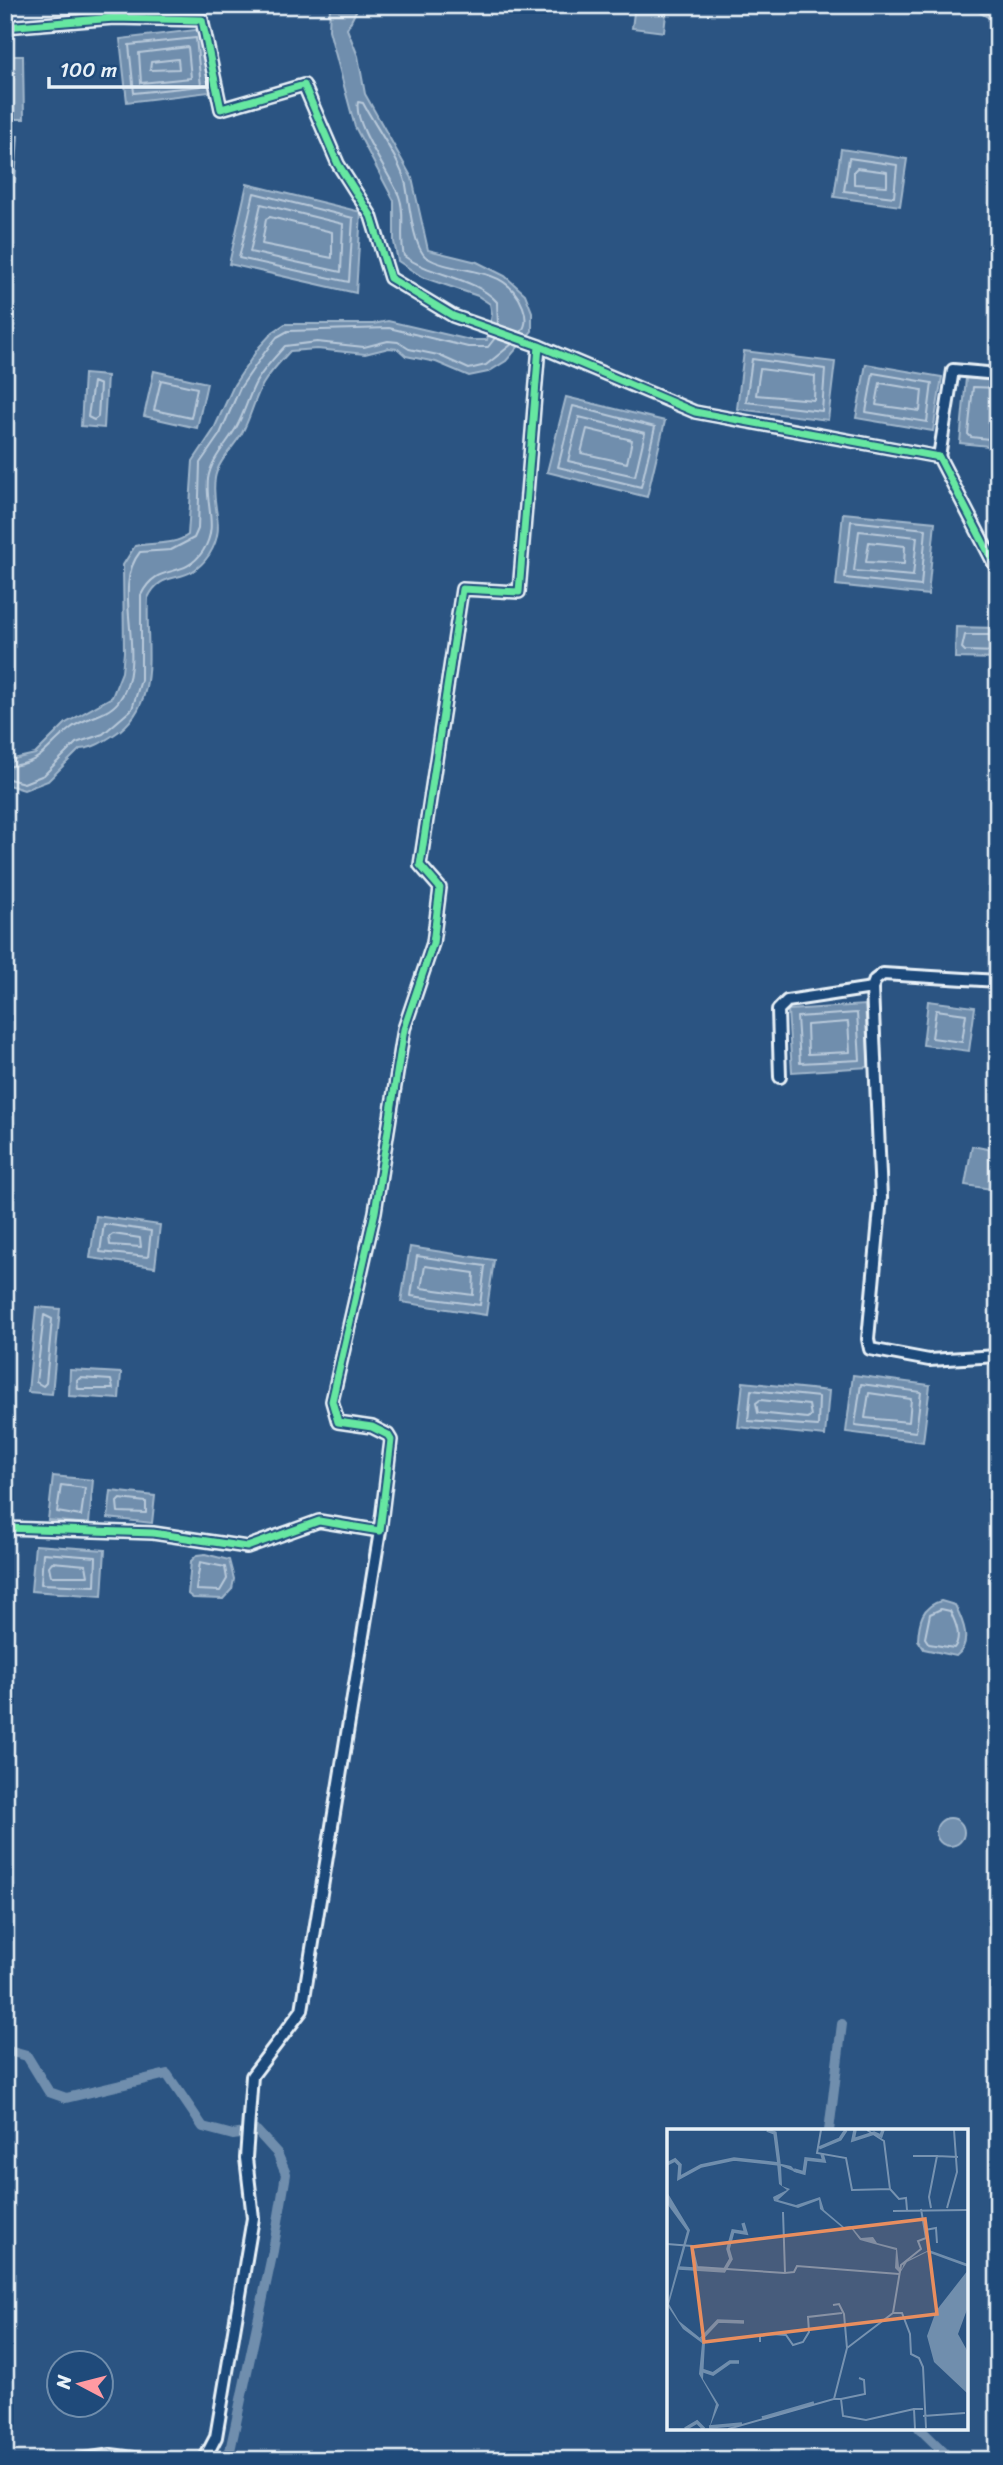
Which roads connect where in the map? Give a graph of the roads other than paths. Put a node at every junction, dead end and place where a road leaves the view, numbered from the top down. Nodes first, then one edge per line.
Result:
1 (114, 5) edge
2 (114, 18) junction
3 (5, 27) edge
4 (539, 345) junction
5 (998, 374) edge
6 (939, 457) junction
7 (998, 571) edge
8 (998, 981) edge
9 (872, 988) junction
10 (780, 1077) dead end
11 (998, 1356) edge
12 (5, 1528) edge
13 (380, 1531) junction
14 (78, 2460) edge
15 (150, 2460) edge
16 (204, 2460) edge

1 - 2 street
2 - 3 street
2 - 4 street
4 - 6 street
4 - 13 street
5 - 6 street
6 - 7 street
8 - 9 street
9 - 10 street
9 - 11 street
12 - 13 street
13 - 16 street
14 - 15 street

